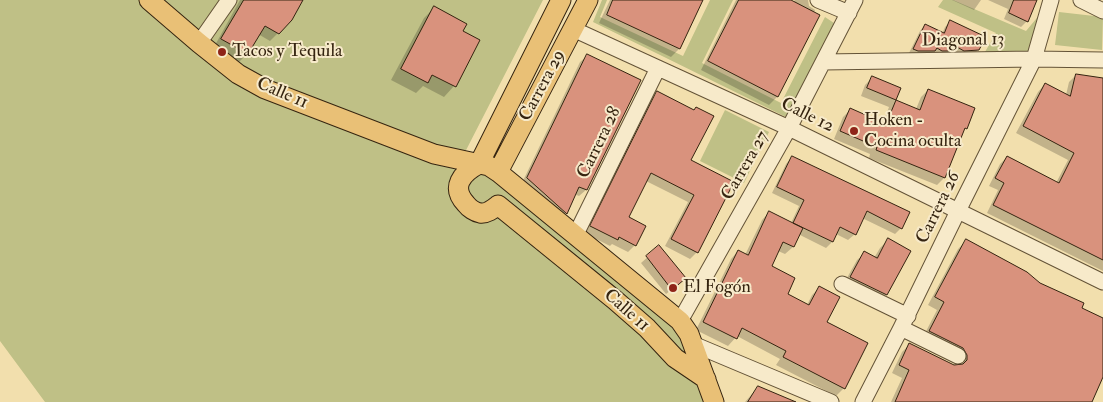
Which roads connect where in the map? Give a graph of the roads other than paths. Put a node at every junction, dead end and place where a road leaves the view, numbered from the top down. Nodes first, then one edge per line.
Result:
1 (149, 0) edge
2 (229, 0) edge
3 (561, 0) edge
4 (588, 0) edge
5 (818, 0) edge
6 (1051, 0) edge
7 (1081, 0) edge
8 (852, 6) edge
9 (1103, 11) edge
10 (573, 29) junction
11 (198, 43) junction
12 (1034, 59) junction
13 (1103, 60) edge
14 (823, 62) junction
15 (658, 68) junction
16 (789, 128) junction
17 (434, 154) junction
18 (479, 164) junction
19 (498, 172) junction
20 (458, 186) junction
21 (498, 205) junction
22 (958, 211) junction
23 (576, 234) junction
24 (1103, 282) edge
25 (842, 284) dead end
26 (680, 321) junction
27 (905, 322) junction
28 (693, 344) junction
29 (958, 356) dead end
30 (706, 379) junction
31 (714, 402) edge
32 (831, 402) edge
33 (863, 402) edge

1 - 11 main road, Calle 11
2 - 11 street
3 - 18 main road, Carrera 29
4 - 10 main road, Carrera 29
5 - 8 street
6 - 12 street, Carrera 26
7 - 9 street
8 - 14 street, Carrera 27
10 - 15 street, Calle 12
10 - 19 main road, Carrera 29
11 - 17 main road, Calle 11
12 - 13 street, Diagonal 13
12 - 14 street, Diagonal 13
12 - 22 street, Carrera 26
14 - 16 street, Carrera 27
15 - 16 street, Calle 12
15 - 23 street, Carrera 28
16 - 22 street, Calle 12
16 - 26 street, Carrera 27
17 - 18 main road, Calle 11
17 - 20 main road
18 - 19 main road, Calle 11
18 - 20 main road
19 - 21 main road
19 - 23 main road, Calle 11
20 - 21 main road
21 - 30 main road, Calle 11
22 - 24 street, Calle 12
22 - 27 street, Carrera 26
23 - 26 main road, Calle 11
25 - 27 street
26 - 28 main road
27 - 29 street
27 - 33 street, Carrera 26
28 - 30 main road
28 - 32 street
30 - 31 main road

